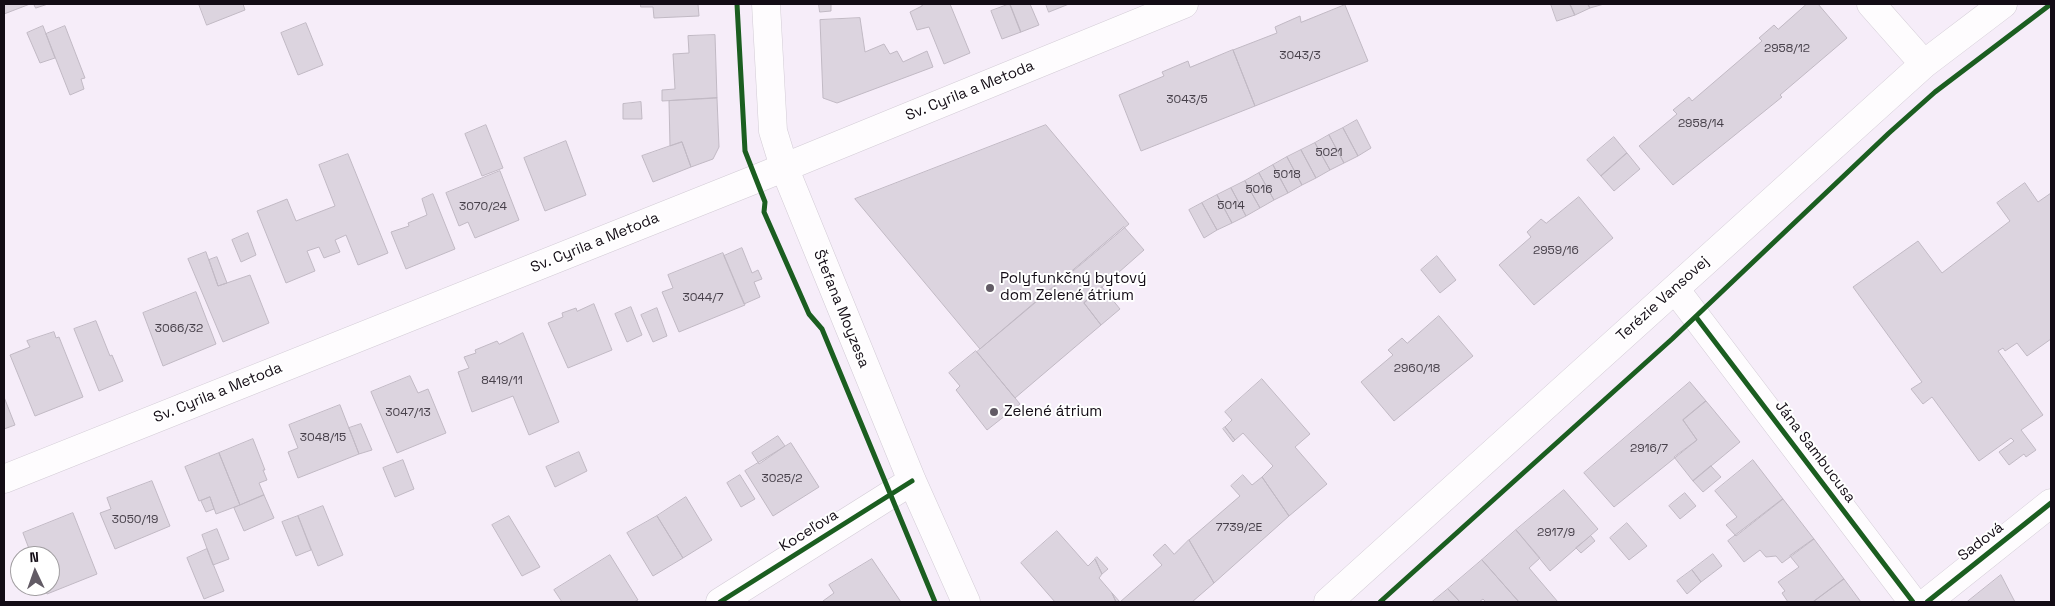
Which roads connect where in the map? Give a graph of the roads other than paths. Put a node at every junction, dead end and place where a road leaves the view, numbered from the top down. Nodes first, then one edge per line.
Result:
1 (766, 4) edge
2 (1184, 4) edge
3 (1871, 4) edge
4 (2003, 4) edge
5 (1924, 64) junction
6 (784, 167) junction
7 (1675, 289) junction
8 (4, 479) edge
9 (912, 482) junction
10 (2051, 503) edge
11 (720, 602) edge
12 (966, 602) edge
13 (1328, 602) edge
14 (1913, 602) edge
15 (1927, 602) edge

1 - 6 street, Štefana Moyzesa
2 - 6 street, Sv. Cyrila a Metoda
3 - 5 street
4 - 5 street, Terézie Vansovej
5 - 7 street, Terézie Vansovej
6 - 8 street, Sv. Cyrila a Metoda
6 - 9 street, Štefana Moyzesa
7 - 13 street, Terézie Vansovej
7 - 14 street, Jána Sambucusa
9 - 11 street, Koceľova
9 - 12 street, Štefana Moyzesa
10 - 15 street, Sadová

